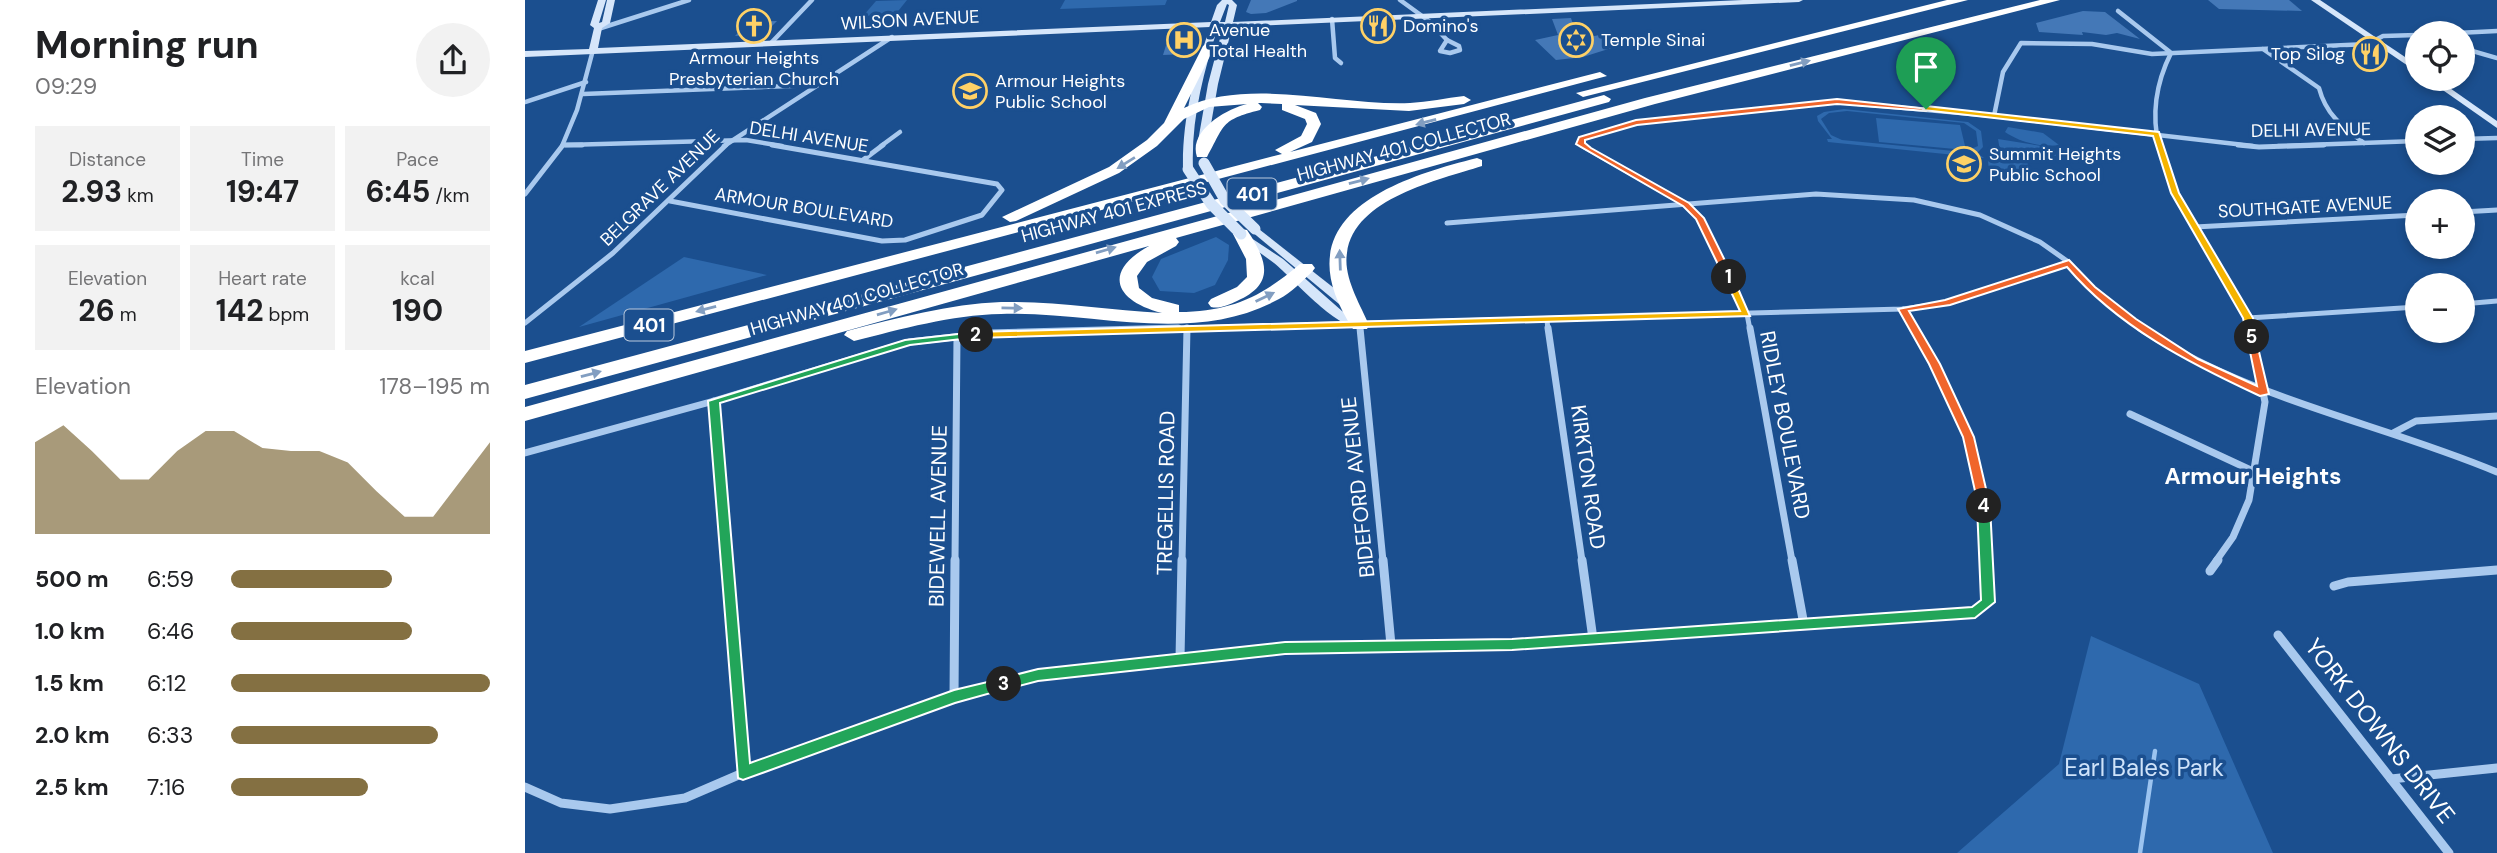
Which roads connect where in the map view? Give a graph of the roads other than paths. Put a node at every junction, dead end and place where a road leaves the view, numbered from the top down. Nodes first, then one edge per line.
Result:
1 (603, 0) edge
2 (611, 0) edge
3 (689, 0) edge
4 (812, 0) edge
5 (1227, 0) edge
6 (1400, 0) edge
7 (1799, 0) edge
8 (1916, 0) edge
9 (1962, 0) edge
10 (2000, 0) edge
11 (2054, 0) edge
12 (2315, 0) edge
13 (2326, 0) edge
14 (1694, 3) edge
15 (2118, 11) dead end
16 (2337, 12) junction
17 (1419, 16) junction
18 (1332, 19) junction
19 (1215, 23) junction
20 (1229, 23) junction
21 (598, 28) junction
22 (2497, 31) edge
23 (2475, 32) edge
24 (892, 37) junction
25 (2405, 37) edge
26 (2374, 39) junction
27 (1447, 40) dead end
28 (771, 43) junction
29 (1209, 46) junction
30 (2263, 49) junction
31 (593, 50) junction
32 (2475, 52) edge
33 (2171, 53) junction
34 (525, 54) edge
35 (2497, 58) edge
36 (2405, 61) edge
37 (1341, 63) dead end
38 (1587, 79) junction
39 (1734, 79) junction
40 (586, 82) junction
41 (818, 85) junction
42 (2448, 91) edge
43 (583, 94) junction
44 (525, 102) edge
45 (1210, 103) junction
46 (1194, 107) junction
47 (1994, 116) junction
48 (2497, 125) edge
49 (1166, 129) junction
50 (900, 132) dead end
51 (2156, 134) junction
52 (2497, 138) edge
53 (732, 139) junction
54 (1582, 139) joint
55 (2475, 139) edge
56 (2405, 142) edge
57 (2364, 144) junction
58 (565, 145) junction
59 (1203, 159) junction
60 (863, 160) junction
61 (1193, 174) junction
62 (1002, 190) joint
63 (525, 194) edge
64 (670, 201) junction
65 (1686, 205) junction
66 (2497, 211) edge
67 (1246, 212) junction
68 (2475, 212) edge
69 (2405, 216) edge
70 (1447, 223) dead end
71 (2195, 227) junction
72 (1248, 231) junction
73 (2069, 263) junction
74 (1302, 272) junction
75 (772, 292) junction
76 (2497, 301) edge
77 (2475, 303) edge
78 (2405, 308) edge
79 (1903, 309) junction
80 (1747, 314) junction
81 (2248, 318) junction
82 (1548, 320) junction
83 (525, 323) edge
84 (1360, 325) junction
85 (1187, 328) junction
86 (957, 337) junction
87 (525, 357) edge
88 (680, 370) junction
89 (525, 378) edge
90 (525, 392) edge
91 (2264, 394) junction
92 (714, 401) junction
93 (525, 414) edge
94 (2130, 414) dead end
95 (2497, 415) edge
96 (2393, 433) junction
97 (525, 453) edge
98 (2255, 472) junction
99 (2497, 472) edge
100 (2497, 570) edge
101 (2210, 571) dead end
102 (2335, 586) dead end
103 (1804, 625) junction
104 (2278, 635) dead end
105 (1593, 639) junction
106 (1391, 645) junction
107 (1180, 658) junction
108 (954, 696) junction
109 (2497, 768) edge
110 (743, 773) junction
111 (2391, 779) junction
112 (525, 787) edge
113 (2449, 853) edge

1 - 21 main road
2 - 21 main road
3 - 21 street
4 - 28 street
5 - 19 main road
5 - 20 main road
6 - 17 street
7 - 14 main road, WILSON AVENUE
8 - 38 highway, HIGHWAY 401 COLLECTOR / 401
9 - 89 highway, HIGHWAY 401 EXPRESS / 401
90 -> 10 highway, HIGHWAY 401 EXPRESS / 401
39 -> 11 highway, HIGHWAY 401 COLLECTOR / 401
12 - 16 main road
13 - 16 main road
14 - 17 main road, WILSON AVENUE
15 - 33 street
16 - 26 main road
17 - 18 main road, WILSON AVENUE
17 - 27 street
18 - 20 main road, WILSON AVENUE
18 - 37 street
19 - 20 main road, WILSON AVENUE
19 - 24 main road, WILSON AVENUE
19 - 29 main road
20 - 45 main road
21 - 31 main road
22 - 23 street
24 - 28 main road, WILSON AVENUE
24 - 41 street, BELGRAVE AVENUE
25 - 26 street
26 - 30 street
26 - 36 main road
28 - 31 main road, WILSON AVENUE
29 - 46 main road
29 - 49 highway
30 - 33 street
30 - 57 street
31 - 34 main road, WILSON AVENUE
31 - 40 street
32 - 35 street
33 - 47 street
33 - 51 street
38 - 45 highway
38 -> 61 highway, HIGHWAY 401 COLLECTOR / 401
67 -> 39 highway, HIGHWAY 401 COLLECTOR / 401
84 -> 39 highway
40 - 43 street
40 - 44 street
41 - 43 street
41 - 53 street, BELGRAVE AVENUE
42 - 48 main road
43 - 58 street
45 - 46 highway
45 - 59 main road
46 - 49 highway
46 - 61 main road
47 - 51 street, DELHI AVENUE
47 - 54 street, DELHI AVENUE
49 -> 75 highway
50 - 60 street
51 - 57 street, DELHI AVENUE
51 - 71 street
52 - 55 street
53 - 58 street, DELHI AVENUE
53 - 60 street, DELHI AVENUE
53 - 64 street, BELGRAVE AVENUE
54 - 65 street, RIDLEY BOULEVARD
56 - 57 street, DELHI AVENUE
58 - 63 street
59 - 61 highway
59 - 72 main road, bridge
60 - 62 street, DELHI AVENUE
61 - 72 main road, bridge
61 - 75 highway, HIGHWAY 401 COLLECTOR / 401
62 - 64 street, ARMOUR BOULEVARD
64 - 83 street, BELGRAVE AVENUE
65 - 70 street
65 - 73 street
65 - 80 street, RIDLEY BOULEVARD
66 - 68 street
67 - 72 highway
88 -> 67 highway, HIGHWAY 401 COLLECTOR / 401
69 - 71 street, SOUTHGATE AVENUE
71 - 81 street
72 - 74 main road
73 - 79 street
73 - 91 street
74 - 84 main road
88 -> 74 highway
75 -> 87 highway, HIGHWAY 401 COLLECTOR / 401
76 - 77 street
78 - 81 street
79 - 80 street
79 - 103 street
80 - 82 street
80 - 103 street, RIDLEY BOULEVARD
81 - 91 street
82 - 84 street
82 - 105 street, KIRKTON ROAD
84 - 85 street
84 - 106 street, BIDEFORD AVENUE
85 - 86 street
85 - 107 street, TREGELLIS ROAD
86 - 92 street
86 - 108 street, BIDEWELL AVENUE
88 - 93 highway, HIGHWAY 401 COLLECTOR / 401
91 - 96 street
91 - 98 street
92 - 97 street
92 - 110 street
94 - 98 street
95 - 96 street
96 - 99 street
98 - 101 street
100 - 102 street
103 - 105 street
104 - 111 street, YORK DOWNS DRIVE
105 - 106 street
106 - 107 street
107 - 108 street
108 - 110 street
109 - 111 street
110 - 112 street
111 - 113 street, YORK DOWNS DRIVE

